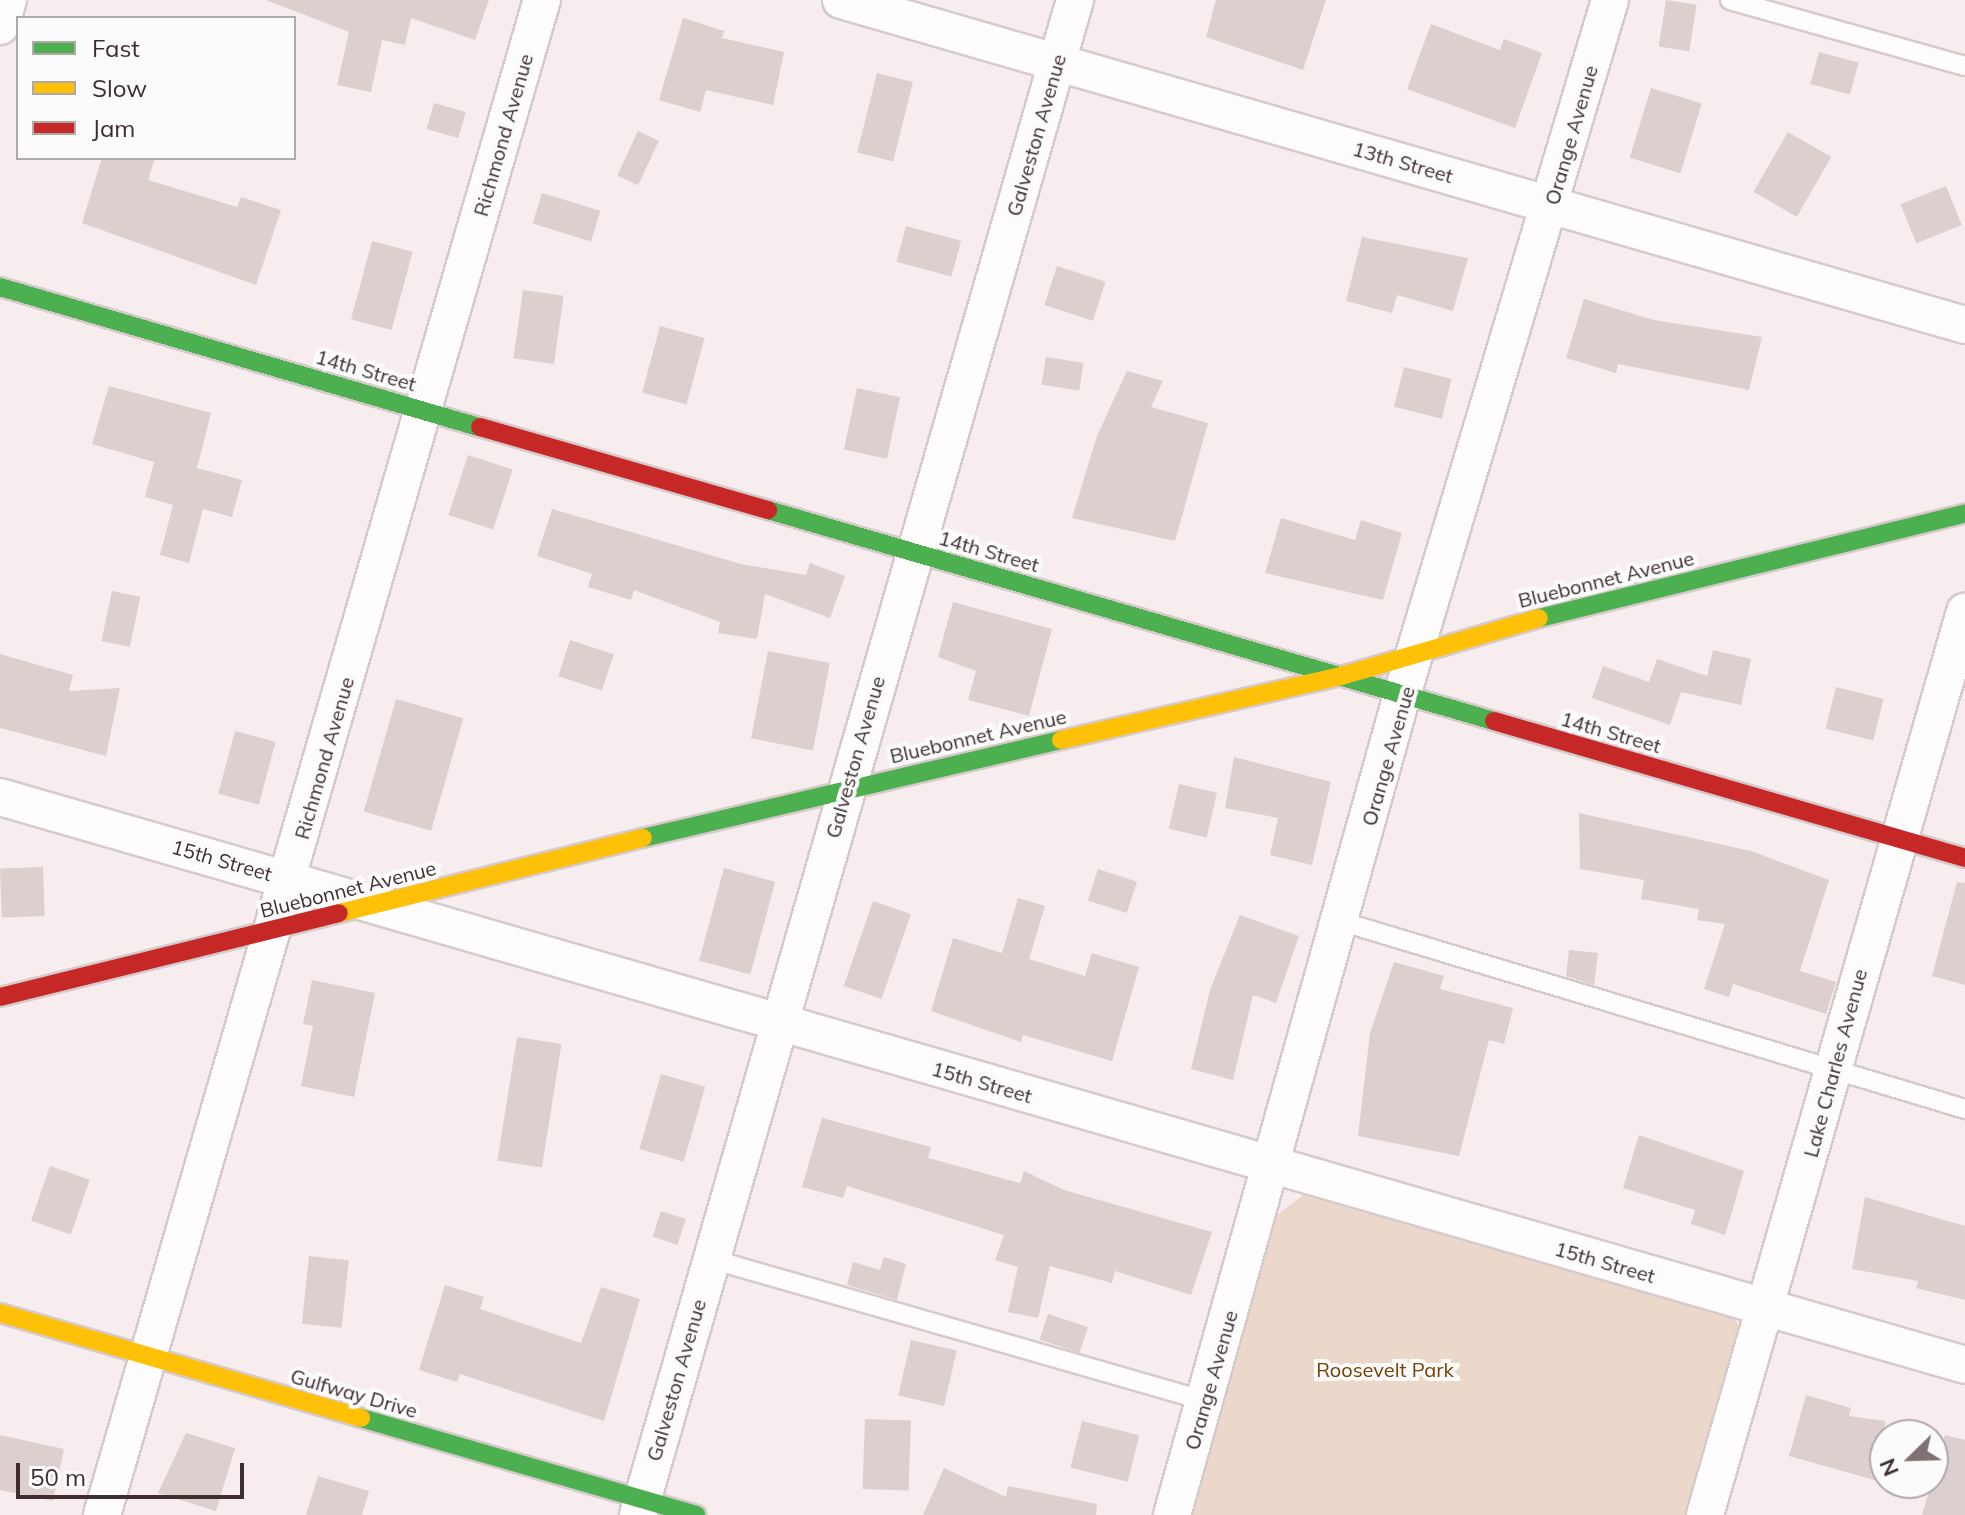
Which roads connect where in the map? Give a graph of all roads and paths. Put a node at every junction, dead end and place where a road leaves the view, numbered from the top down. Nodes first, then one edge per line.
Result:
1 (8, 0) edge
2 (542, 0) edge
3 (841, 0) edge
4 (1075, 0) edge
5 (1610, 0) edge
6 (1730, 0) edge
7 (0, 26) edge
8 (1057, 63) junction
9 (1965, 66) edge
10 (1551, 204) junction
11 (0, 287) edge
12 (1965, 325) edge
13 (423, 410) junction
14 (1965, 513) edge
15 (912, 552) junction
16 (1965, 612) edge
17 (1422, 647) junction
18 (1341, 676) junction
19 (1402, 695) junction
20 (847, 788) junction
21 (0, 797) edge
22 (1896, 838) junction
23 (1965, 858) edge
24 (289, 879) junction
25 (374, 905) junction
26 (1343, 922) junction
27 (274, 930) junction
28 (0, 997) edge
29 (778, 1023) junction
30 (1835, 1070) junction
31 (1965, 1109) edge
32 (1273, 1166) junction
33 (711, 1259) junction
34 (1766, 1308) junction
35 (0, 1313) edge
36 (148, 1356) junction
37 (1965, 1365) edge
38 (1206, 1401) junction
39 (640, 1507) edge
40 (102, 1515) edge
41 (696, 1515) edge
42 (1172, 1515) edge
43 (1705, 1515) edge

1 - 7 street
2 - 13 street, Richmond Avenue
3 - 8 street, 13th Street
4 - 8 street, Galveston Avenue
5 - 10 street, Orange Avenue
6 - 9 lane
8 - 10 street, 13th Street
8 - 15 street, Galveston Avenue
10 - 12 street, 13th Street
10 - 17 street, Orange Avenue
11 - 13 street, 14th Street
13 - 15 street, 14th Street
13 - 24 street, Richmond Avenue
14 - 17 street, Bluebonnet Avenue
15 - 18 street, 14th Street
15 - 20 street, Galveston Avenue
16 - 22 street, Lake Charles Avenue
17 - 18 street, Bluebonnet Avenue
17 - 19 street, Orange Avenue
18 - 19 street, 14th Street
18 - 20 street, Bluebonnet Avenue
19 - 22 street, 14th Street
19 - 26 street, Orange Avenue
20 - 25 street, Bluebonnet Avenue
20 - 29 street, Galveston Avenue
21 - 24 street, 15th Street
22 - 23 street, 14th Street
22 - 30 street, Lake Charles Avenue
24 - 25 street, 15th Street
24 - 27 street, Richmond Avenue
25 - 27 street, Bluebonnet Avenue
25 - 29 street, 15th Street
26 - 30 lane
26 - 32 street, Orange Avenue
27 - 28 street, Bluebonnet Avenue
27 - 36 street, Richmond Avenue
29 - 32 street, 15th Street
29 - 33 street, Galveston Avenue
30 - 31 lane
30 - 34 street, Lake Charles Avenue
32 - 34 street, 15th Street
32 - 38 street, Orange Avenue
33 - 38 lane
33 - 39 street, Galveston Avenue
34 - 37 street, 15th Street
34 - 43 street, Lake Charles Avenue
35 - 36 street, Gulfway Drive
36 - 39 street, Gulfway Drive
36 - 40 street, Richmond Avenue
38 - 42 street, Orange Avenue
39 - 41 street, Gulfway Drive

